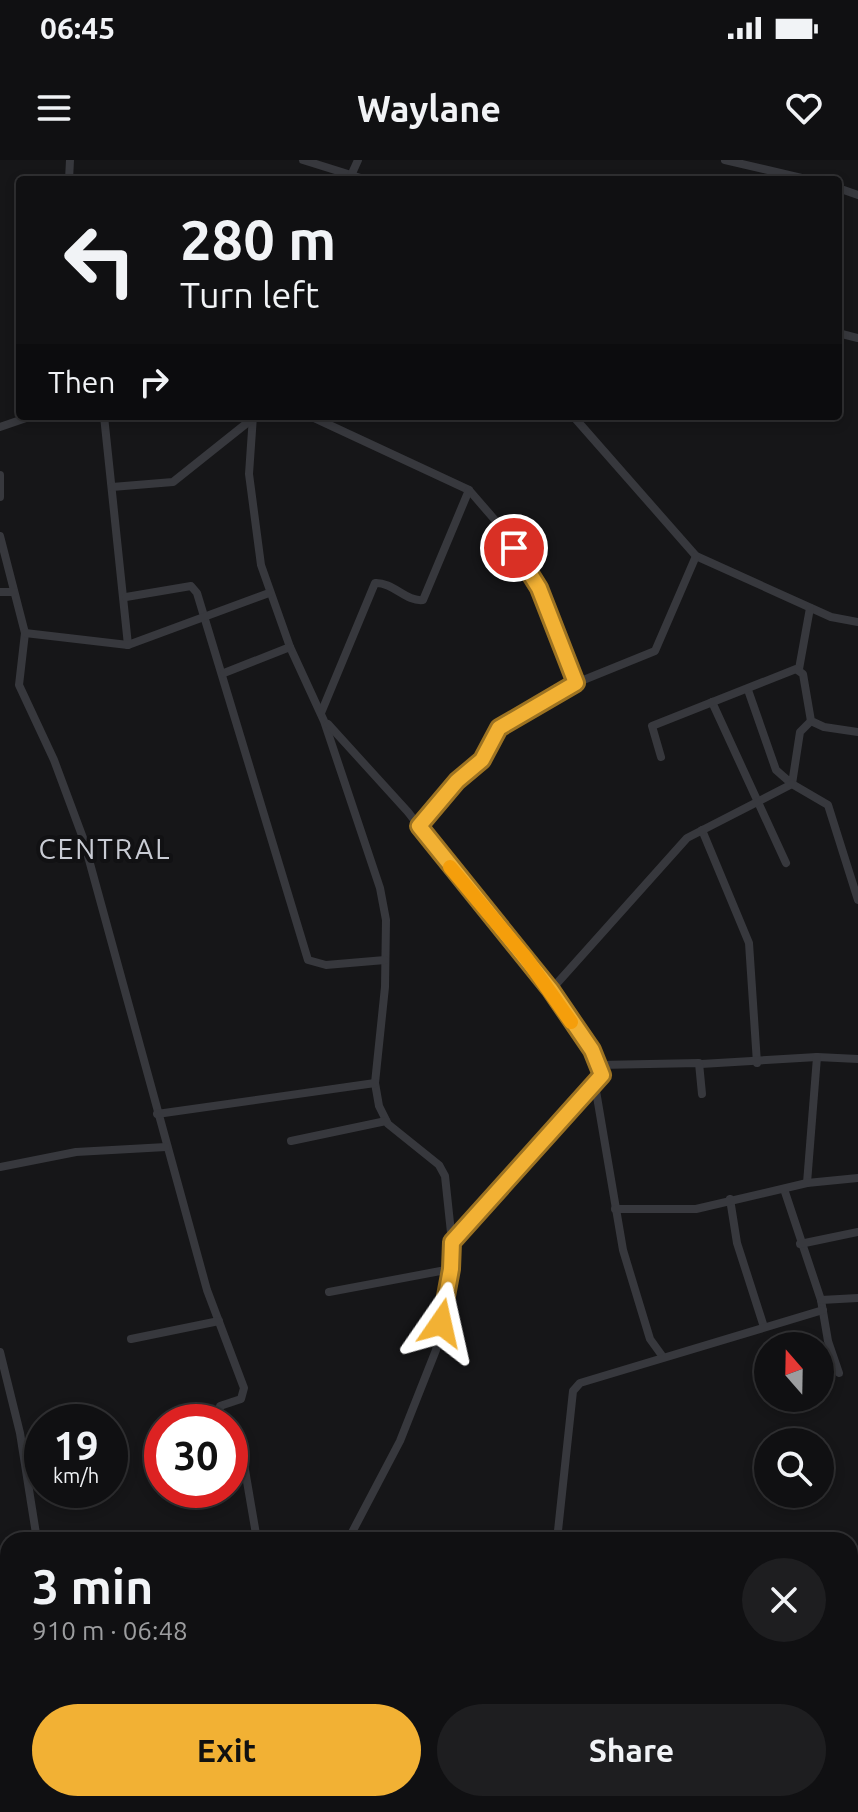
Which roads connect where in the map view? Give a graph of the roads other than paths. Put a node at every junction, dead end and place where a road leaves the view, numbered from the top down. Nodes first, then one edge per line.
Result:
1 (303, 160) edge
2 (725, 160) edge
3 (348, 176) edge
4 (779, 176) edge
5 (20, 420) edge
6 (104, 420) edge
7 (250, 420) edge
8 (252, 420) edge
9 (319, 420) edge
10 (577, 420) edge
11 (0, 427) edge
12 (0, 475) edge
13 (112, 487) junction
14 (469, 490) junction
15 (0, 497) edge
16 (0, 536) edge
17 (696, 556) junction
18 (0, 592) edge
19 (14, 592) junction
20 (269, 593) junction
21 (126, 597) junction
22 (810, 608) junction
23 (207, 618) junction
24 (858, 622) edge
25 (25, 633) junction
26 (128, 645) junction
27 (290, 647) junction
28 (799, 669) junction
29 (224, 673) junction
30 (576, 683) junction
31 (748, 690) junction
32 (712, 702) junction
33 (322, 717) junction
34 (811, 721) junction
35 (858, 732) edge
36 (661, 757) dead end
37 (792, 784) junction
38 (758, 805) junction
39 (419, 826) junction
40 (702, 830) junction
41 (786, 863) dead end
42 (858, 900) edge
43 (385, 960) junction
44 (551, 990) junction
45 (817, 1057) junction
46 (858, 1059) edge
47 (757, 1063) junction
48 (701, 1064) junction
49 (599, 1065) junction
50 (375, 1083) junction
51 (595, 1085) junction
52 (702, 1094) dead end
53 (157, 1114) junction
54 (386, 1121) junction
55 (291, 1141) dead end
56 (166, 1147) junction
57 (0, 1167) edge
58 (858, 1178) edge
59 (807, 1183) junction
60 (784, 1189) junction
61 (730, 1199) junction
62 (615, 1209) junction
63 (858, 1232) edge
64 (452, 1242) junction
65 (800, 1244) junction
66 (451, 1269) junction
67 (329, 1292) dead end
68 (858, 1298) edge
69 (822, 1305) junction
70 (219, 1321) junction
71 (764, 1327) junction
72 (131, 1339) dead end
73 (0, 1352) edge
74 (663, 1357) junction
75 (839, 1373) dead end
76 (224, 1404) edge
77 (248, 1487) edge
78 (36, 1532) edge
79 (256, 1532) edge
80 (352, 1532) edge
81 (558, 1532) edge

1 - 3 street
2 - 4 street
5 - 11 street
6 - 13 street
7 - 13 street
8 - 20 street
9 - 14 street
10 - 17 street
12 - 15 street
13 - 21 street
14 - 30 street
14 - 33 street
16 - 19 street
17 - 22 street
17 - 30 street
18 - 19 street
19 - 25 street
20 - 23 street
20 - 27 street
21 - 23 street
21 - 26 street
22 - 24 street
22 - 28 street
23 - 26 street
23 - 29 street
25 - 26 street
25 - 53 street
27 - 29 street
27 - 33 street
28 - 31 street
28 - 34 street
29 - 43 street
30 - 39 street
31 - 32 street
31 - 37 street
32 - 36 street
32 - 38 street
33 - 39 street
33 - 43 street
34 - 35 street
34 - 37 street
37 - 38 street
37 - 42 street
38 - 40 street
38 - 41 street
39 - 44 street
40 - 44 street
40 - 47 street
43 - 50 street
44 - 49 street
45 - 46 street
45 - 47 street
45 - 59 street
47 - 48 street
48 - 49 street
48 - 52 street
49 - 51 street
50 - 53 street
50 - 54 street
51 - 62 street
51 - 64 street
53 - 56 street
54 - 55 street
54 - 64 street
56 - 57 street
56 - 70 street
58 - 59 street
59 - 60 street
60 - 61 street
60 - 65 street
61 - 62 street
61 - 71 street
62 - 74 street
63 - 65 street
64 - 66 street
65 - 69 street
66 - 67 street
66 - 80 street
68 - 69 street
69 - 71 street
69 - 75 street
70 - 72 street
70 - 76 street
71 - 74 street
73 - 78 street
74 - 81 street
77 - 79 street

